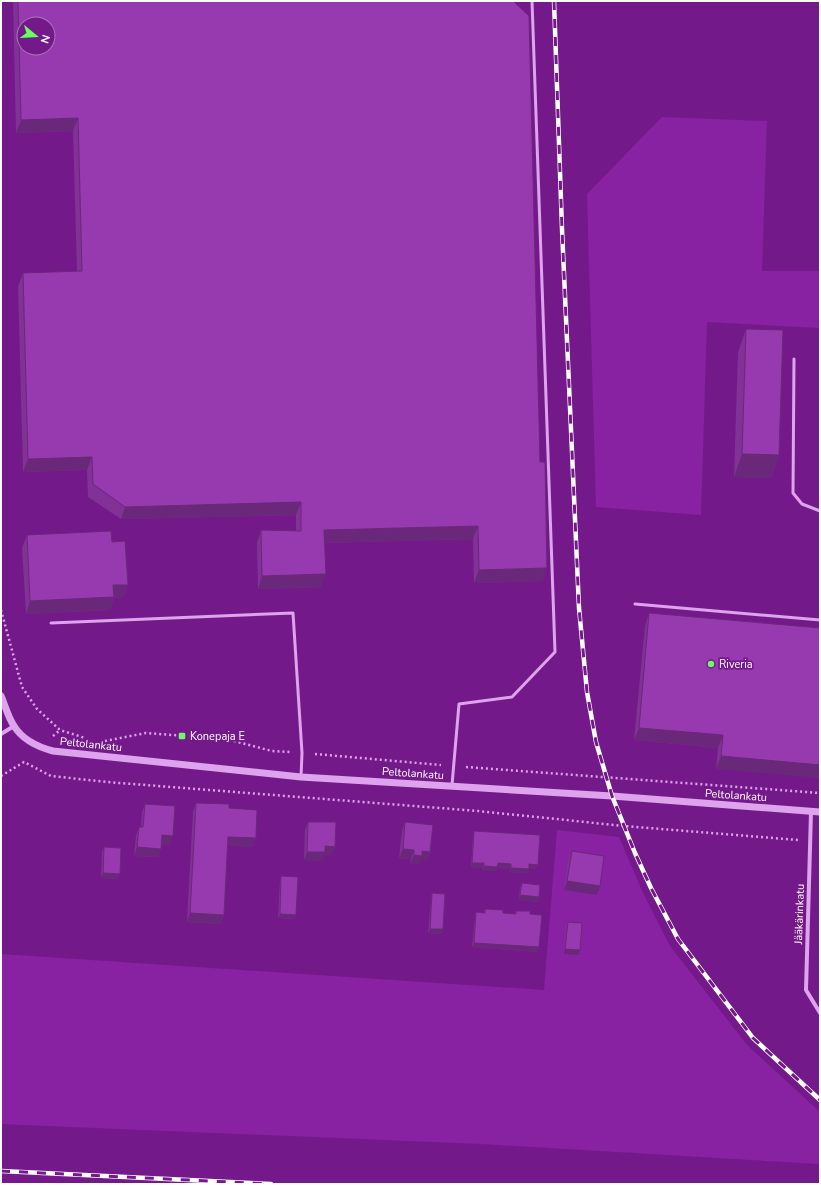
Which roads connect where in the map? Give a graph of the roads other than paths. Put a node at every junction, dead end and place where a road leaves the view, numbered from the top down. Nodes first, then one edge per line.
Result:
1 (532, 1) edge
2 (794, 359) dead end
3 (820, 510) edge
4 (635, 604) dead end
5 (820, 620) edge
6 (51, 623) dead end
7 (1, 696) edge
8 (14, 726) junction
9 (1, 734) edge
10 (301, 777) junction
11 (452, 787) junction
12 (811, 812) junction
13 (820, 812) edge
14 (820, 1013) edge

1 - 11 lane
2 - 3 lane
4 - 5 lane
6 - 10 lane
7 - 8 street
8 - 9 street
8 - 10 street, Peltolankatu
10 - 11 street, Peltolankatu
11 - 12 street, Peltolankatu
12 - 13 street, Peltolankatu
12 - 14 street, Jääkärinkatu

